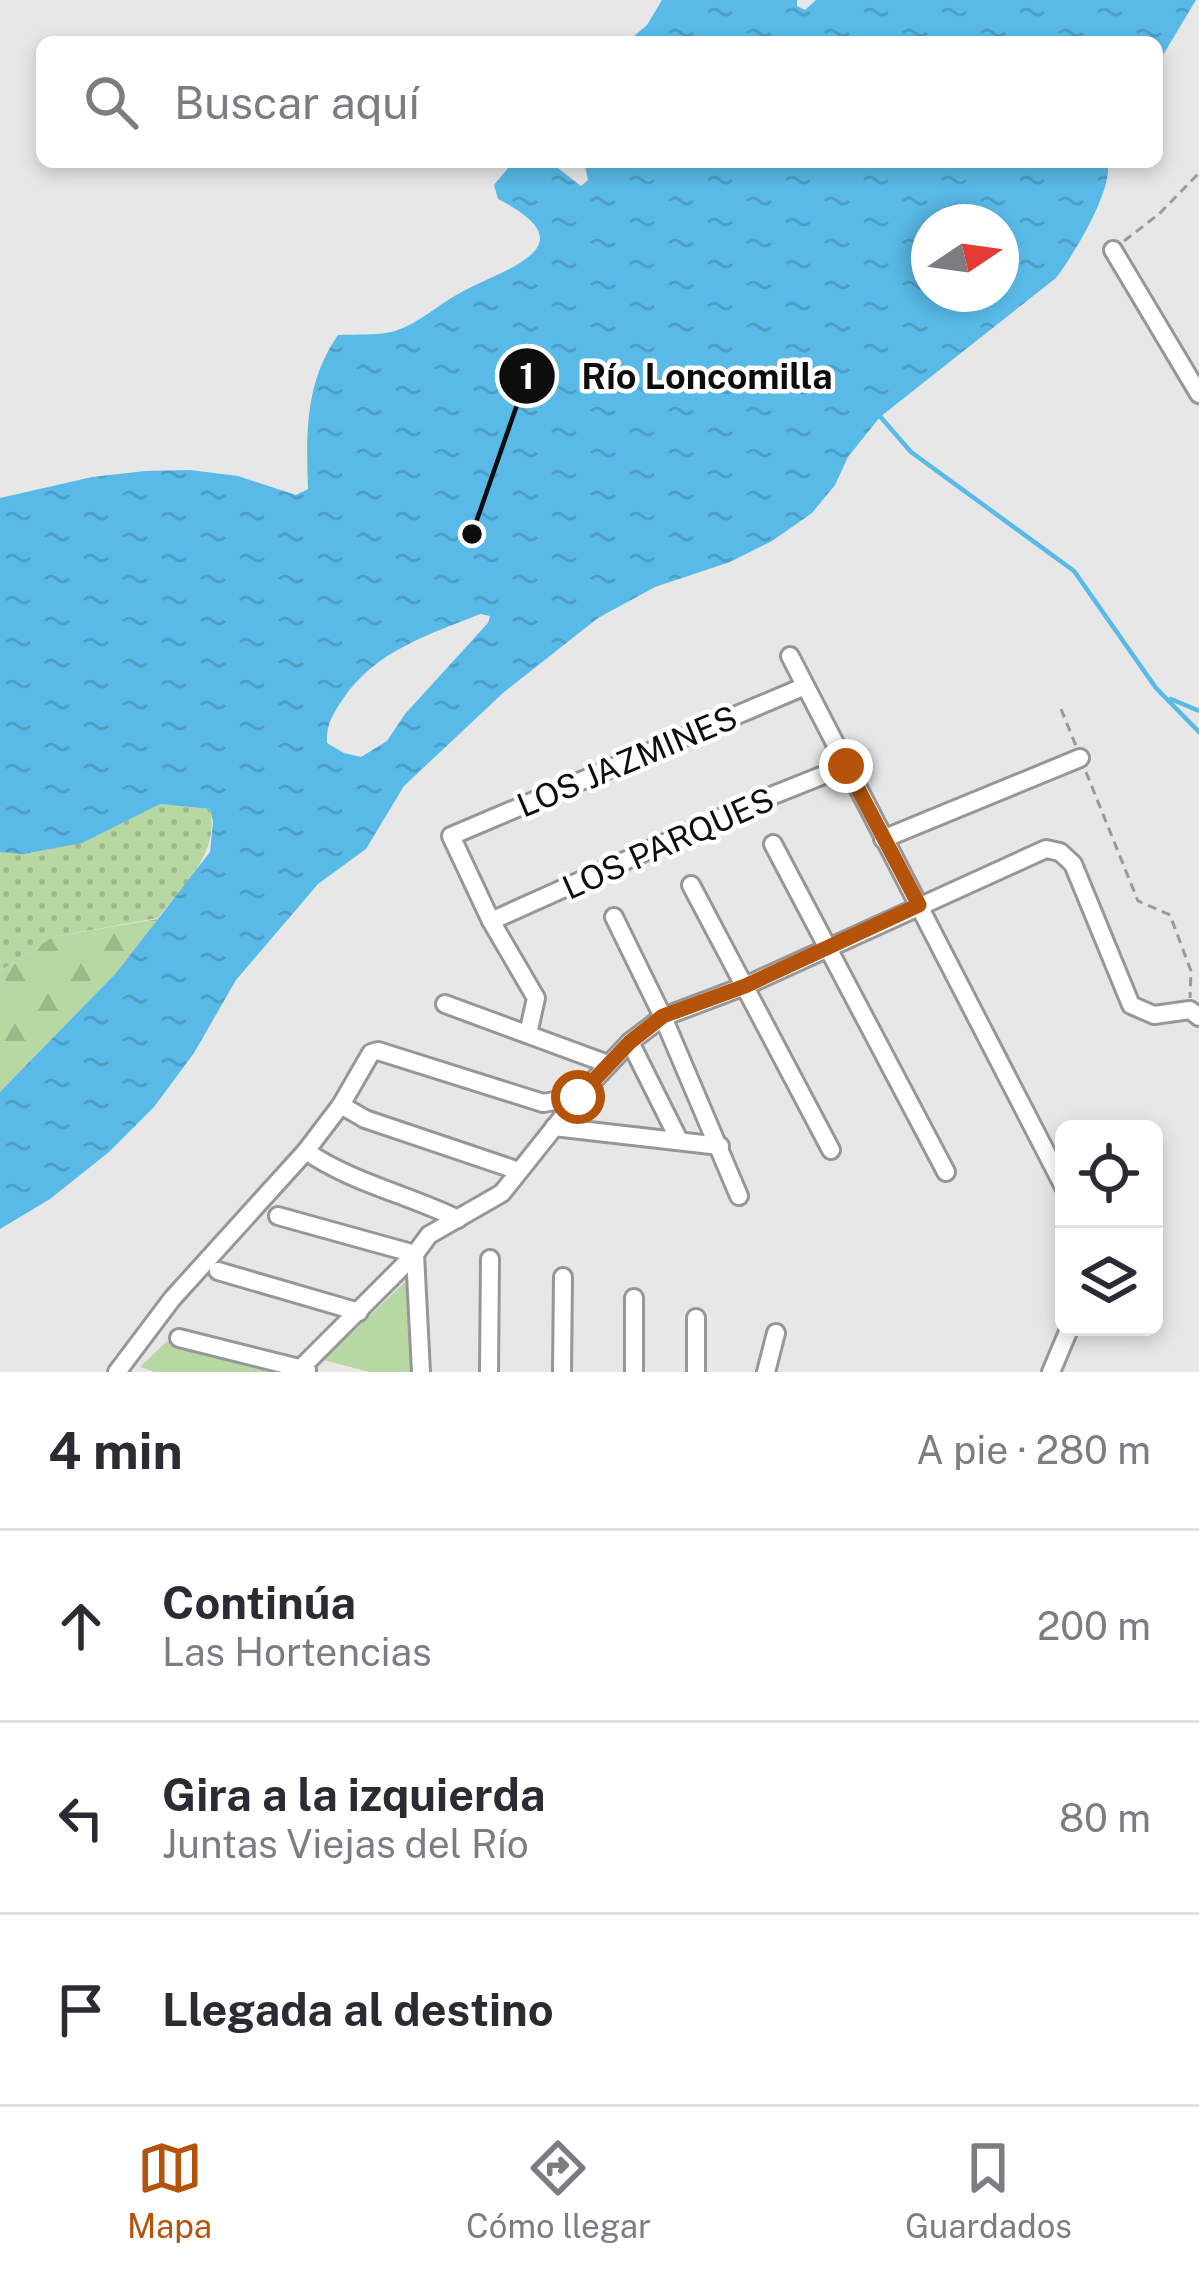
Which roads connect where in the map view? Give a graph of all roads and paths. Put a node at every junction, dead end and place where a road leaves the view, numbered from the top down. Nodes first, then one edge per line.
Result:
1 (1199, 172) edge
2 (1113, 250) joint
3 (1199, 394) edge
4 (790, 656) dead end
5 (802, 687) junction
6 (1061, 709) dead end
7 (1080, 758) junction
8 (846, 766) junction
9 (884, 839) junction
10 (773, 844) dead end
11 (691, 884) dead end
12 (919, 905) junction
13 (614, 917) dead end
14 (491, 921) junction
15 (829, 949) junction
16 (745, 986) junction
17 (445, 1004) dead end
18 (1195, 1013) edge
19 (663, 1016) junction
20 (528, 1034) junction
21 (630, 1042) junction
22 (608, 1064) junction
23 (578, 1097) junction
24 (341, 1105) junction
25 (554, 1127) junction
26 (680, 1140) junction
27 (720, 1146) junction
28 (831, 1150) dead end
29 (306, 1151) junction
30 (1055, 1169) edge
31 (519, 1171) junction
32 (946, 1172) dead end
33 (740, 1196) dead end
34 (278, 1216) dead end
35 (458, 1219) junction
36 (417, 1250) junction
37 (490, 1259) dead end
38 (218, 1271) dead end
39 (563, 1277) dead end
40 (634, 1298) dead end
41 (359, 1312) junction
42 (696, 1318) dead end
43 (776, 1333) dead end
44 (1066, 1336) edge
45 (178, 1338) dead end
46 (304, 1371) edge
47 (117, 1372) edge
48 (421, 1372) edge
49 (489, 1372) edge
50 (562, 1372) edge
51 (634, 1372) edge
52 (696, 1372) edge
53 (766, 1372) edge
54 (1052, 1372) edge

1 - 2 path
2 - 3 street
4 - 5 street
5 - 8 street
5 - 14 street, LOS JAZMINES
6 - 7 path
7 - 9 street
7 - 18 path
8 - 9 street
8 - 14 street, LOS PARQUES
9 - 12 street
10 - 15 street
11 - 16 street
12 - 15 street
12 - 18 street
12 - 30 street
13 - 19 street
14 - 20 street
15 - 16 street
15 - 32 street
16 - 19 street
16 - 28 street
17 - 20 street
19 - 21 street
19 - 27 street
20 - 22 street
21 - 22 street
21 - 26 street
22 - 23 street
23 - 24 street
23 - 25 street
24 - 29 street
24 - 31 street
25 - 26 street
25 - 31 street
26 - 27 street
27 - 33 street
29 - 35 street
29 - 47 street
31 - 35 street
34 - 36 street
35 - 36 street
36 - 41 street
36 - 48 street
37 - 49 street
38 - 41 street
39 - 50 street
40 - 51 street
41 - 46 street
42 - 52 street
43 - 53 street
44 - 54 street
45 - 46 street

